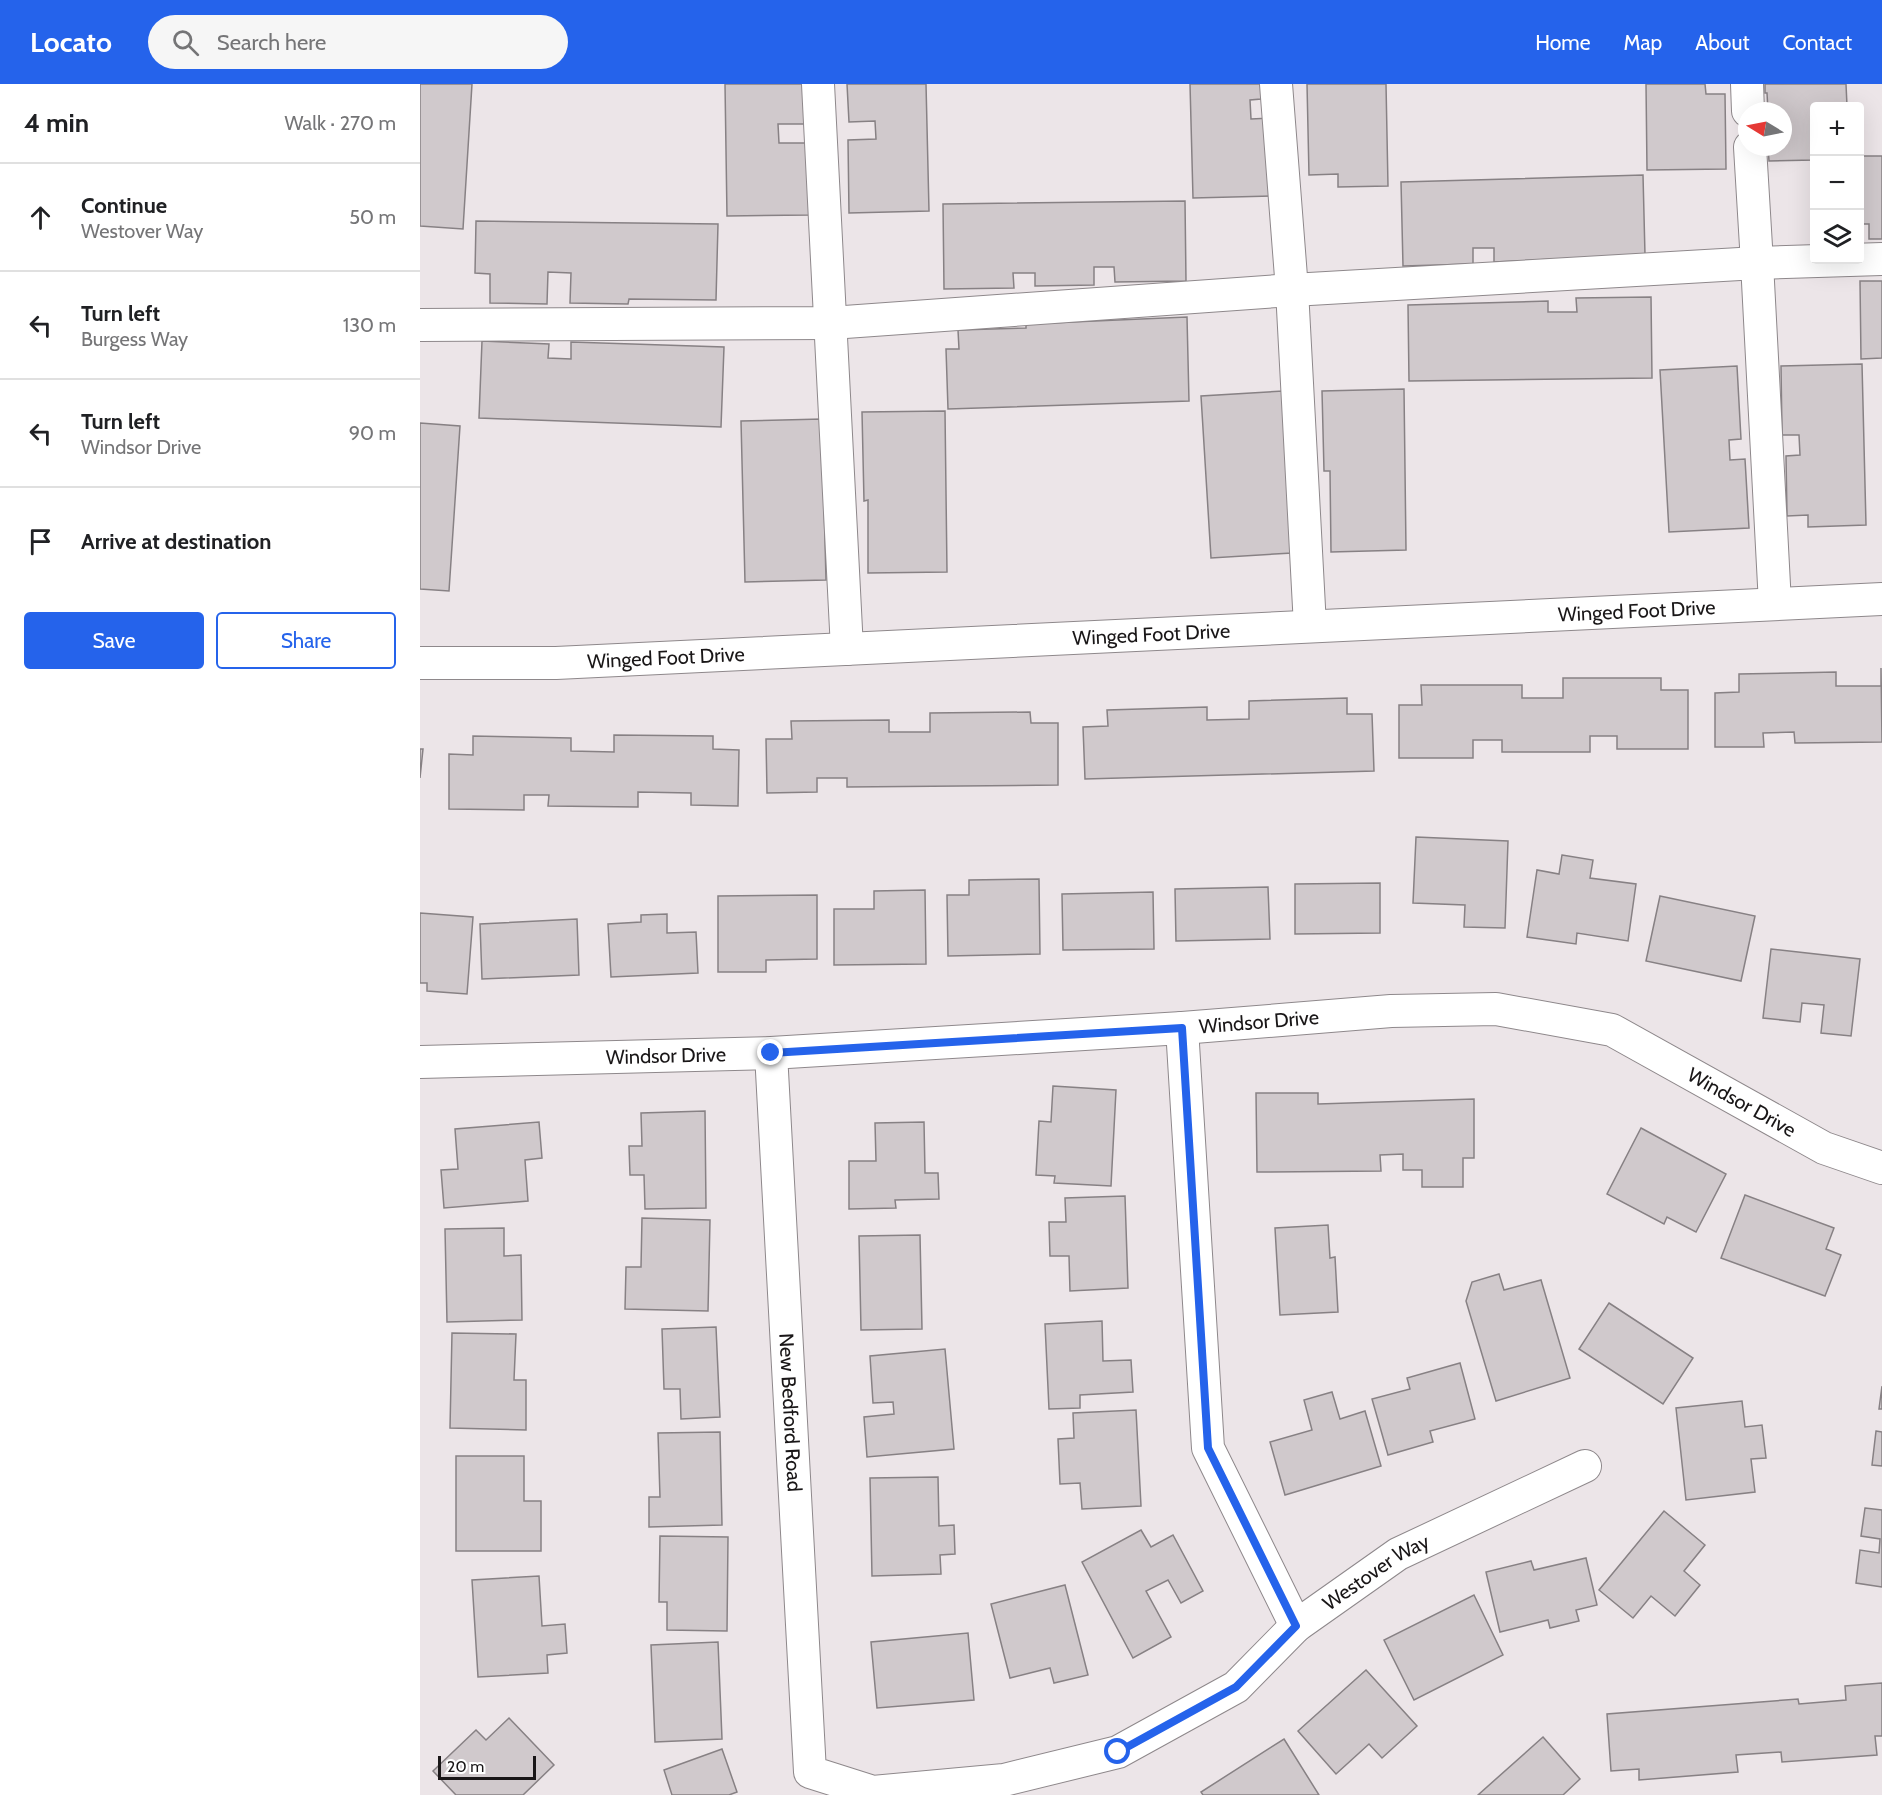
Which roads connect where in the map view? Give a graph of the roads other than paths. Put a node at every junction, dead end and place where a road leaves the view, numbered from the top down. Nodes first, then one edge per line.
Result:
1 (818, 84) edge
2 (1276, 84) edge
3 (1747, 84) edge
4 (1748, 102) edge
5 (1751, 156) edge
6 (1882, 259) edge
7 (1757, 263) junction
8 (1292, 290) junction
9 (831, 323) junction
10 (420, 325) edge
11 (1882, 599) edge
12 (1775, 604) junction
13 (1310, 626) junction
14 (847, 649) junction
15 (420, 663) edge
16 (1182, 1028) junction
17 (771, 1053) junction
18 (420, 1062) edge
19 (1882, 1168) edge
20 (1585, 1466) dead end
21 (1296, 1626) junction
22 (810, 1772) joint

1 - 9 street
2 - 8 street
3 - 4 street
5 - 7 street
6 - 7 street
7 - 8 street
7 - 12 street
8 - 9 street
8 - 13 street
9 - 10 street
9 - 14 street
11 - 12 street, Winged Foot Drive
12 - 13 street, Winged Foot Drive
13 - 14 street, Winged Foot Drive
14 - 15 street, Winged Foot Drive
16 - 17 street, Windsor Drive
16 - 19 street, Windsor Drive
16 - 21 street
17 - 18 street, Windsor Drive
17 - 22 street, New Bedford Road
20 - 21 street, Westover Way
21 - 22 street, Westover Way

